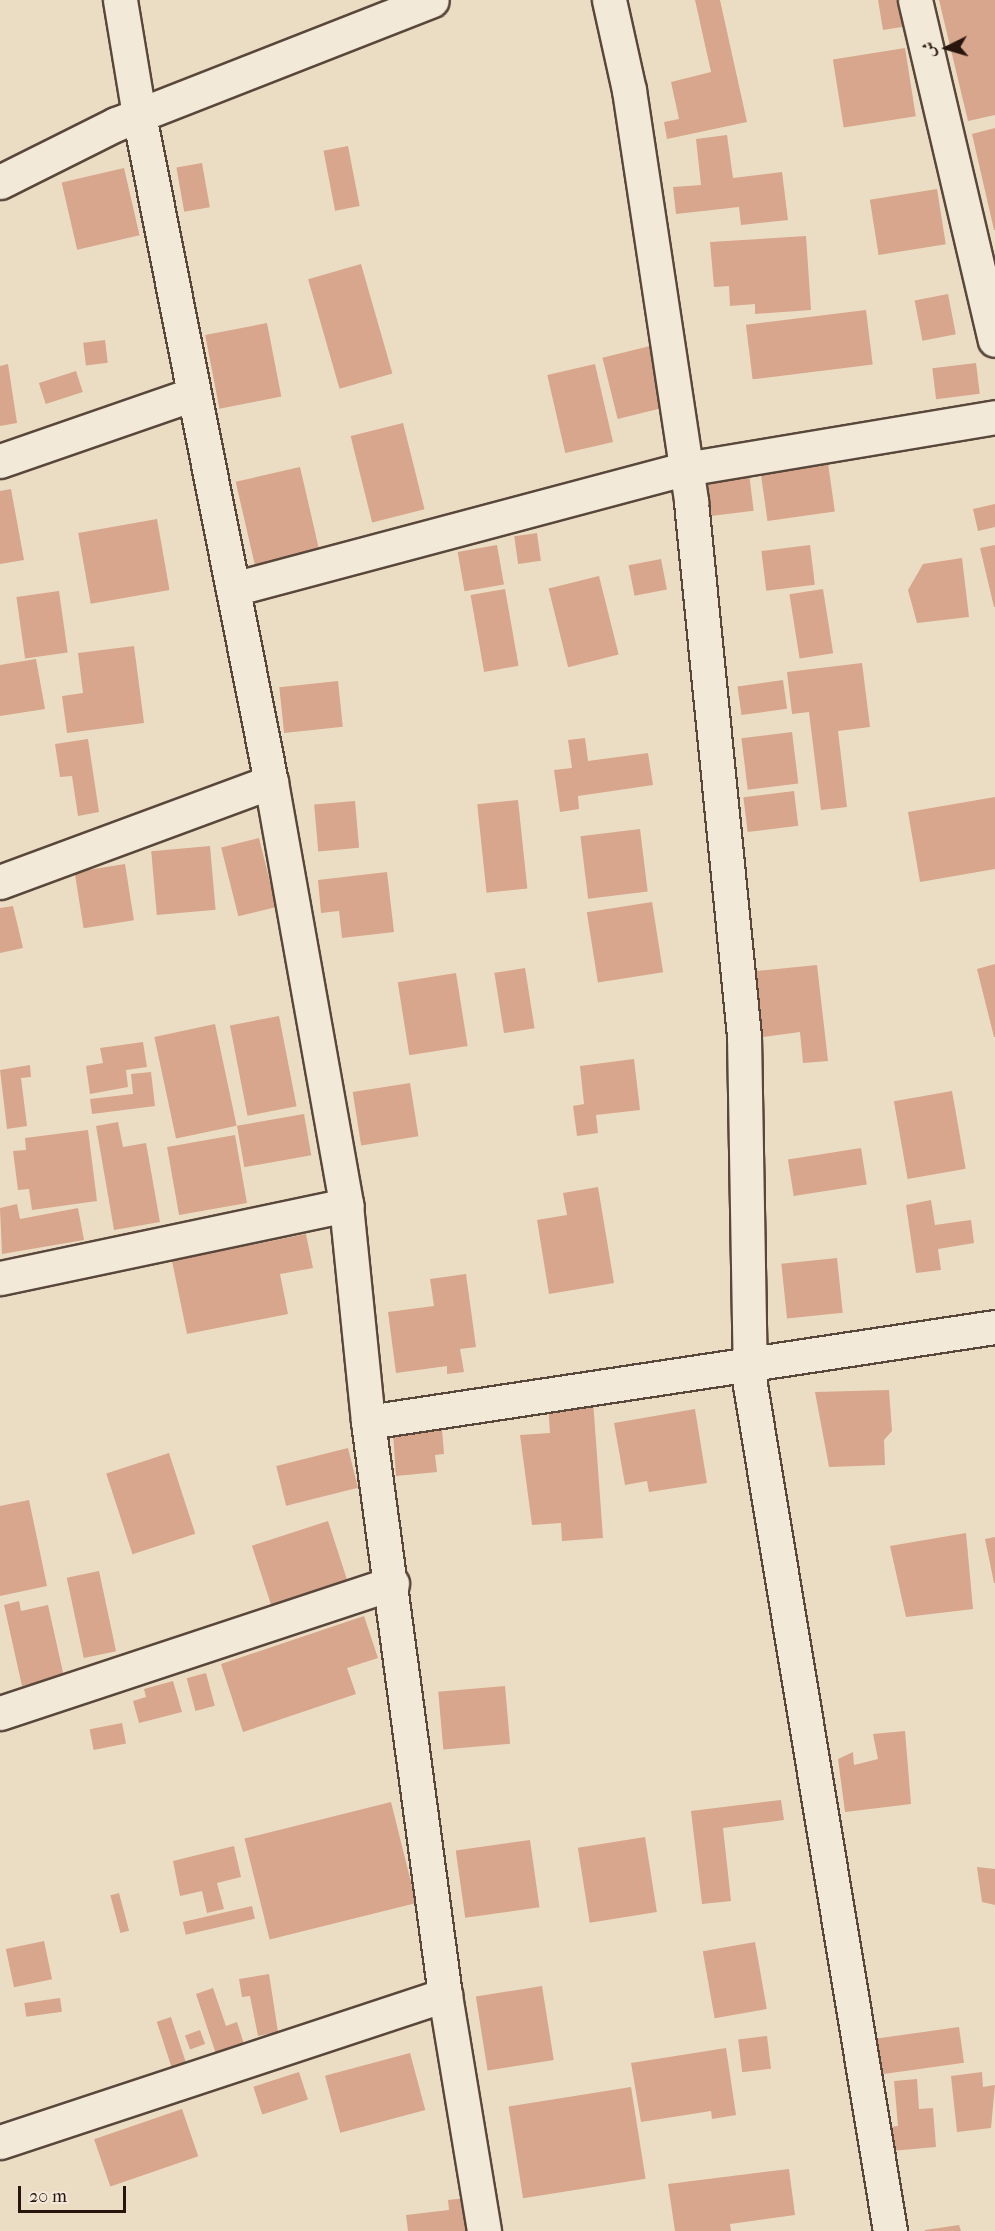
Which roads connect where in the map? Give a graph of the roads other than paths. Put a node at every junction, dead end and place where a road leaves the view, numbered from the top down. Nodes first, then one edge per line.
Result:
1 (120, 0) edge
2 (432, 0) edge
3 (609, 0) edge
4 (915, 0) edge
5 (139, 115) junction
6 (0, 183) edge
7 (995, 340) edge
8 (194, 394) junction
9 (995, 417) edge
10 (0, 461) edge
11 (685, 469) junction
12 (233, 589) junction
13 (271, 782) junction
14 (0, 882) edge
15 (346, 1205) junction
16 (0, 1278) edge
17 (995, 1327) edge
18 (749, 1365) junction
19 (368, 1422) junction
20 (392, 1583) junction
21 (0, 1713) edge
22 (446, 1995) junction
23 (0, 2142) edge
24 (484, 2231) edge
25 (890, 2231) edge

1 - 5 street
2 - 5 street
3 - 11 street
4 - 7 street
5 - 6 street
5 - 8 street
8 - 10 street
8 - 12 street
9 - 11 street
11 - 12 street
11 - 18 street
12 - 13 street
13 - 14 street
13 - 15 street
15 - 16 street
15 - 19 street
17 - 18 street
18 - 19 street
18 - 25 street
19 - 20 street
20 - 21 street
20 - 22 street
22 - 23 street
22 - 24 street

